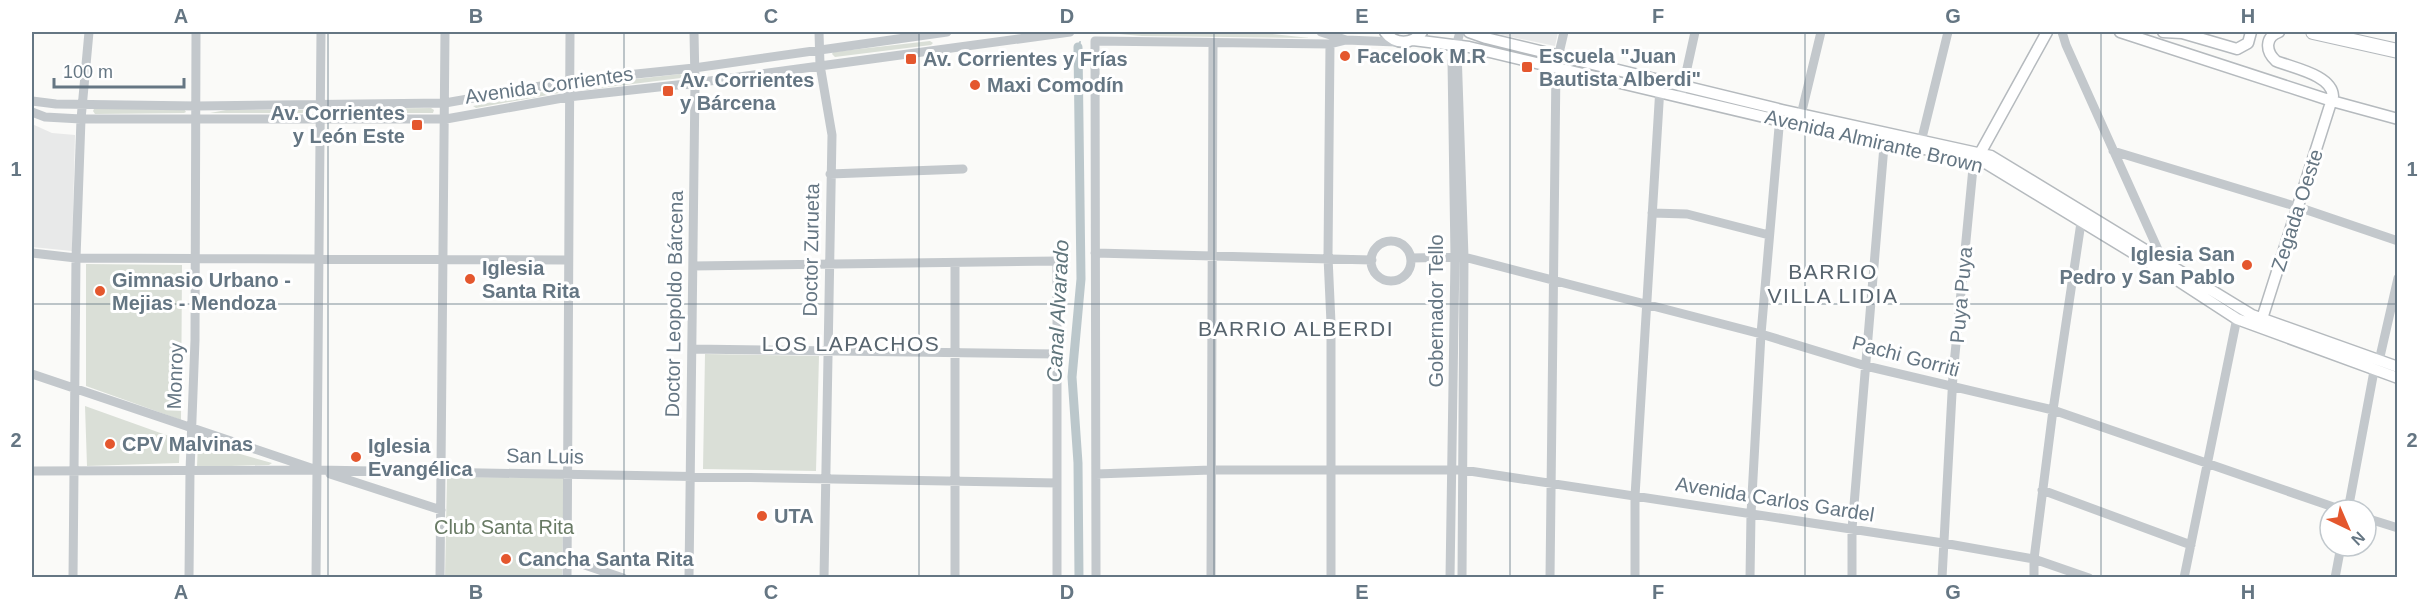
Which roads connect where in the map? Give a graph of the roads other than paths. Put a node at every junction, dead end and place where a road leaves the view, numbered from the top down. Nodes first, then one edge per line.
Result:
1 (89, 32) edge
2 (196, 32) edge
3 (321, 32) edge
4 (445, 32) edge
5 (570, 32) edge
6 (694, 32) edge
7 (819, 32) edge
8 (945, 32) edge
9 (1070, 32) edge
10 (1088, 32) edge
11 (1320, 32) edge
12 (1385, 32) edge
13 (1422, 32) edge
14 (1460, 32) edge
15 (1469, 32) edge
16 (1564, 32) edge
17 (1695, 32) edge
18 (1821, 32) edge
19 (1948, 32) edge
20 (2047, 32) edge
21 (2062, 32) edge
22 (2120, 32) edge
23 (2163, 32) edge
24 (2251, 32) edge
25 (2279, 32) edge
26 (2313, 32) edge
27 (1346, 40) junction
28 (1413, 40) junction
29 (1095, 41) junction
30 (1396, 42) junction
31 (1214, 43) junction
32 (1330, 44) junction
33 (1457, 45) junction
34 (944, 49) junction
35 (818, 51) junction
36 (2397, 51) edge
37 (1558, 54) junction
38 (820, 65) junction
39 (1556, 66) junction
40 (694, 68) junction
41 (1661, 79) junction
42 (569, 81) junction
43 (695, 83) junction
44 (1683, 84) junction
45 (1660, 93) junction
46 (568, 97) junction
47 (1680, 98) junction
48 (32, 101) edge
49 (2332, 101) junction
50 (82, 103) junction
51 (445, 103) junction
52 (321, 104) junction
53 (197, 106) junction
54 (32, 112) edge
55 (1781, 115) junction
56 (81, 118) junction
57 (196, 119) junction
58 (446, 119) junction
59 (1800, 119) junction
60 (2397, 119) edge
61 (322, 120) junction
62 (1885, 136) junction
63 (1921, 144) junction
64 (2113, 151) junction
65 (1978, 157) junction
66 (963, 169) dead end
67 (830, 174) junction
68 (2298, 207) junction
69 (1652, 213) junction
70 (2082, 218) junction
71 (1769, 235) junction
72 (2397, 241) edge
73 (32, 253) edge
74 (1095, 253) junction
75 (1212, 255) junction
76 (195, 257) junction
77 (1328, 257) junction
78 (1460, 257) junction
79 (76, 258) junction
80 (1411, 258) junction
81 (320, 260) junction
82 (444, 260) junction
83 (567, 260) junction
84 (1371, 260) junction
85 (2163, 261) junction
86 (955, 263) junction
87 (829, 264) junction
88 (693, 266) junction
89 (2171, 276) junction
90 (2397, 278) edge
91 (1552, 280) junction
92 (1646, 305) junction
93 (2238, 313) junction
94 (2261, 324) junction
95 (1761, 334) junction
96 (692, 349) junction
97 (828, 351) junction
98 (955, 352) junction
99 (1056, 354) junction
100 (1866, 366) junction
101 (2376, 366) junction
102 (2397, 367) edge
103 (32, 374) edge
104 (2397, 378) edge
105 (75, 388) junction
106 (1953, 388) junction
107 (2053, 410) junction
108 (191, 429) junction
109 (2206, 464) junction
110 (318, 470) junction
111 (1211, 470) junction
112 (1458, 470) junction
113 (32, 471) edge
114 (75, 471) junction
115 (190, 471) junction
116 (1332, 471) junction
117 (442, 472) junction
118 (567, 474) junction
119 (1096, 474) junction
120 (690, 477) junction
121 (826, 479) junction
122 (955, 481) junction
123 (1057, 483) junction
124 (1551, 484) junction
125 (2042, 490) junction
126 (1635, 496) junction
127 (2350, 498) edge
128 (2318, 502) edge
129 (441, 510) junction
130 (1751, 514) junction
131 (2378, 522) edge
132 (2397, 528) edge
133 (1852, 529) junction
134 (1943, 543) junction
135 (2191, 545) junction
136 (2339, 558) edge
137 (567, 559) junction
138 (2034, 559) junction
139 (73, 578) edge
140 (189, 578) edge
141 (316, 578) edge
142 (440, 578) edge
143 (567, 578) edge
144 (623, 578) edge
145 (688, 578) edge
146 (824, 578) edge
147 (955, 578) edge
148 (1057, 578) edge
149 (1096, 578) edge
150 (1211, 578) edge
151 (1331, 578) edge
152 (1450, 578) edge
153 (1462, 578) edge
154 (1550, 578) edge
155 (1635, 578) edge
156 (1750, 578) edge
157 (1852, 578) edge
158 (1942, 578) edge
159 (2034, 578) edge
160 (2089, 578) edge
161 (2184, 578) edge
162 (2335, 578) edge

1 - 50 street
2 - 53 street, Monroy
3 - 52 street
4 - 51 street
5 - 42 street
6 - 40 street, Doctor Leopoldo Bárcena
7 - 35 street, Doctor Zurueta
8 - 34 street
8 - 35 street, Avenida Corrientes
9 - 34 street, Avenida Corrientes
10 - 29 street
11 - 27 street
12 - 30 main road
13 - 28 main road
14 - 33 street, Gobernador Tello
15 - 37 main road, Avenida Almirante Brown
16 - 37 street
17 - 44 street
18 - 59 street
19 - 63 street
20 - 65 main road, Puya Puya
21 - 64 street
22 - 49 main road
23 - 24 main road
25 - 49 main road
26 - 36 highway
27 - 30 street
27 - 32 street
28 - 30 main road, Avenida Almirante Brown
28 - 33 main road, Avenida Almirante Brown
29 - 31 street
29 - 74 street
31 - 32 street
31 - 75 street
32 - 77 street
33 - 39 main road, Avenida Almirante Brown
33 - 78 street, Gobernador Tello
34 - 38 street, Avenida Corrientes
35 - 38 street, Doctor Zurueta
35 - 40 street, Avenida Corrientes
37 - 39 street
37 - 41 main road, Avenida Almirante Brown
38 - 43 street, Avenida Corrientes
38 - 67 street, Doctor Zurueta
39 - 45 main road, Avenida Almirante Brown
39 - 91 street
40 - 42 street, Avenida Corrientes
40 - 43 street, Doctor Leopoldo Bárcena
41 - 44 main road, Avenida Almirante Brown
41 - 45 street
42 - 46 street
42 - 51 street, Avenida Corrientes
43 - 46 street, Avenida Corrientes
43 - 88 street, Doctor Leopoldo Bárcena
44 - 47 street
44 - 55 main road, Avenida Almirante Brown
45 - 47 main road, Avenida Almirante Brown
45 - 69 street
46 - 58 street, Avenida Corrientes
46 - 83 street
47 - 55 main road, Avenida Almirante Brown
48 - 50 street, Avenida Corrientes
49 - 60 main road
49 - 68 main road, Zegada Oeste
50 - 53 street, Avenida Corrientes
50 - 56 street
51 - 52 street, Avenida Corrientes
51 - 58 street
52 - 53 street, Avenida Corrientes
52 - 61 street
53 - 57 street, Monroy
54 - 56 street, Avenida Corrientes
55 - 59 main road, Avenida Almirante Brown
55 - 71 street
56 - 57 street, Avenida Corrientes
56 - 79 street
57 - 61 street, Avenida Corrientes
57 - 76 street, Monroy
58 - 61 street, Avenida Corrientes
58 - 82 street
59 - 62 main road, Avenida Almirante Brown
61 - 81 street
62 - 63 main road, Avenida Almirante Brown
62 - 100 street
63 - 65 main road, Avenida Almirante Brown
64 - 68 street
64 - 85 street
65 - 70 main road, Avenida Almirante Brown
65 - 106 street, Puya Puya
66 - 67 street
67 - 87 street, Doctor Zurueta
68 - 72 street
68 - 94 main road, Zegada Oeste
69 - 71 street
69 - 92 street
70 - 85 main road, Avenida Almirante Brown
70 - 89 main road, Avenida Almirante Brown
70 - 107 street
71 - 95 street
73 - 79 street
74 - 75 street
74 - 119 street
75 - 77 street
75 - 111 street
76 - 79 street
76 - 81 street
76 - 108 street, Monroy
77 - 84 street
77 - 116 street
78 - 80 street, Pachi Gorriti
78 - 91 street, Pachi Gorriti
78 - 112 street, Gobernador Tello
79 - 105 street
80 - 84 street
80 - 84 street
81 - 82 street
81 - 110 street
82 - 83 street
82 - 117 street
83 - 118 street
85 - 89 street
85 - 93 main road, Avenida Almirante Brown
86 - 87 street
86 - 98 street
86 - 99 street
87 - 88 street
87 - 97 street, Doctor Zurueta
88 - 96 street, Doctor Leopoldo Bárcena
89 - 93 main road, Avenida Almirante Brown
90 - 101 street
91 - 92 street, Pachi Gorriti
91 - 124 street
92 - 95 street, Pachi Gorriti
92 - 126 street
93 - 94 main road, Avenida Almirante Brown
93 - 109 street
94 - 101 main road, Avenida Almirante Brown
95 - 100 street, Pachi Gorriti
95 - 130 street
96 - 97 street
96 - 120 street, Doctor Leopoldo Bárcena
97 - 98 street
97 - 121 street, Doctor Zurueta
98 - 99 street
98 - 122 street
99 - 123 street
100 - 106 street, Pachi Gorriti
100 - 133 street
101 - 102 main road, Avenida Almirante Brown
101 - 104 main road, Avenida Almirante Brown
101 - 127 street
103 - 105 street
105 - 108 street
105 - 114 street
106 - 107 street, Pachi Gorriti
106 - 134 street, Puya Puya
107 - 109 street, Pachi Gorriti
107 - 125 street
108 - 110 street
108 - 115 street, Monroy
109 - 128 street, Pachi Gorriti
109 - 135 street
110 - 115 street, San Luis
110 - 117 street, San Luis
110 - 129 street
110 - 141 street
111 - 116 street, Avenida Carlos Gardel
111 - 119 street, Avenida Carlos Gardel
111 - 150 street
112 - 116 street, Avenida Carlos Gardel
112 - 124 street, Avenida Carlos Gardel
112 - 152 street, Gobernador Tello
112 - 153 street, Gobernador Tello
113 - 114 street, San Luis
114 - 115 street, San Luis
114 - 139 street
115 - 140 street, Monroy
116 - 151 street
117 - 118 street, San Luis
117 - 129 street
118 - 120 street, San Luis
118 - 137 street
119 - 149 street
120 - 121 street, San Luis
120 - 145 street, Doctor Leopoldo Bárcena
121 - 122 street, San Luis
121 - 146 street, Doctor Zurueta
122 - 123 street, San Luis
122 - 147 street
123 - 148 street
124 - 126 street, Avenida Carlos Gardel
124 - 154 street
125 - 135 street
125 - 138 street
126 - 130 street, Avenida Carlos Gardel
126 - 155 street
129 - 142 street
130 - 133 street, Avenida Carlos Gardel
130 - 156 street
131 - 132 street
133 - 134 street, Avenida Carlos Gardel
133 - 157 street
134 - 138 street, Avenida Carlos Gardel
134 - 158 street, Puya Puya
135 - 161 street
136 - 162 street
137 - 143 street
137 - 144 street
138 - 159 street
138 - 160 street, Avenida Carlos Gardel

